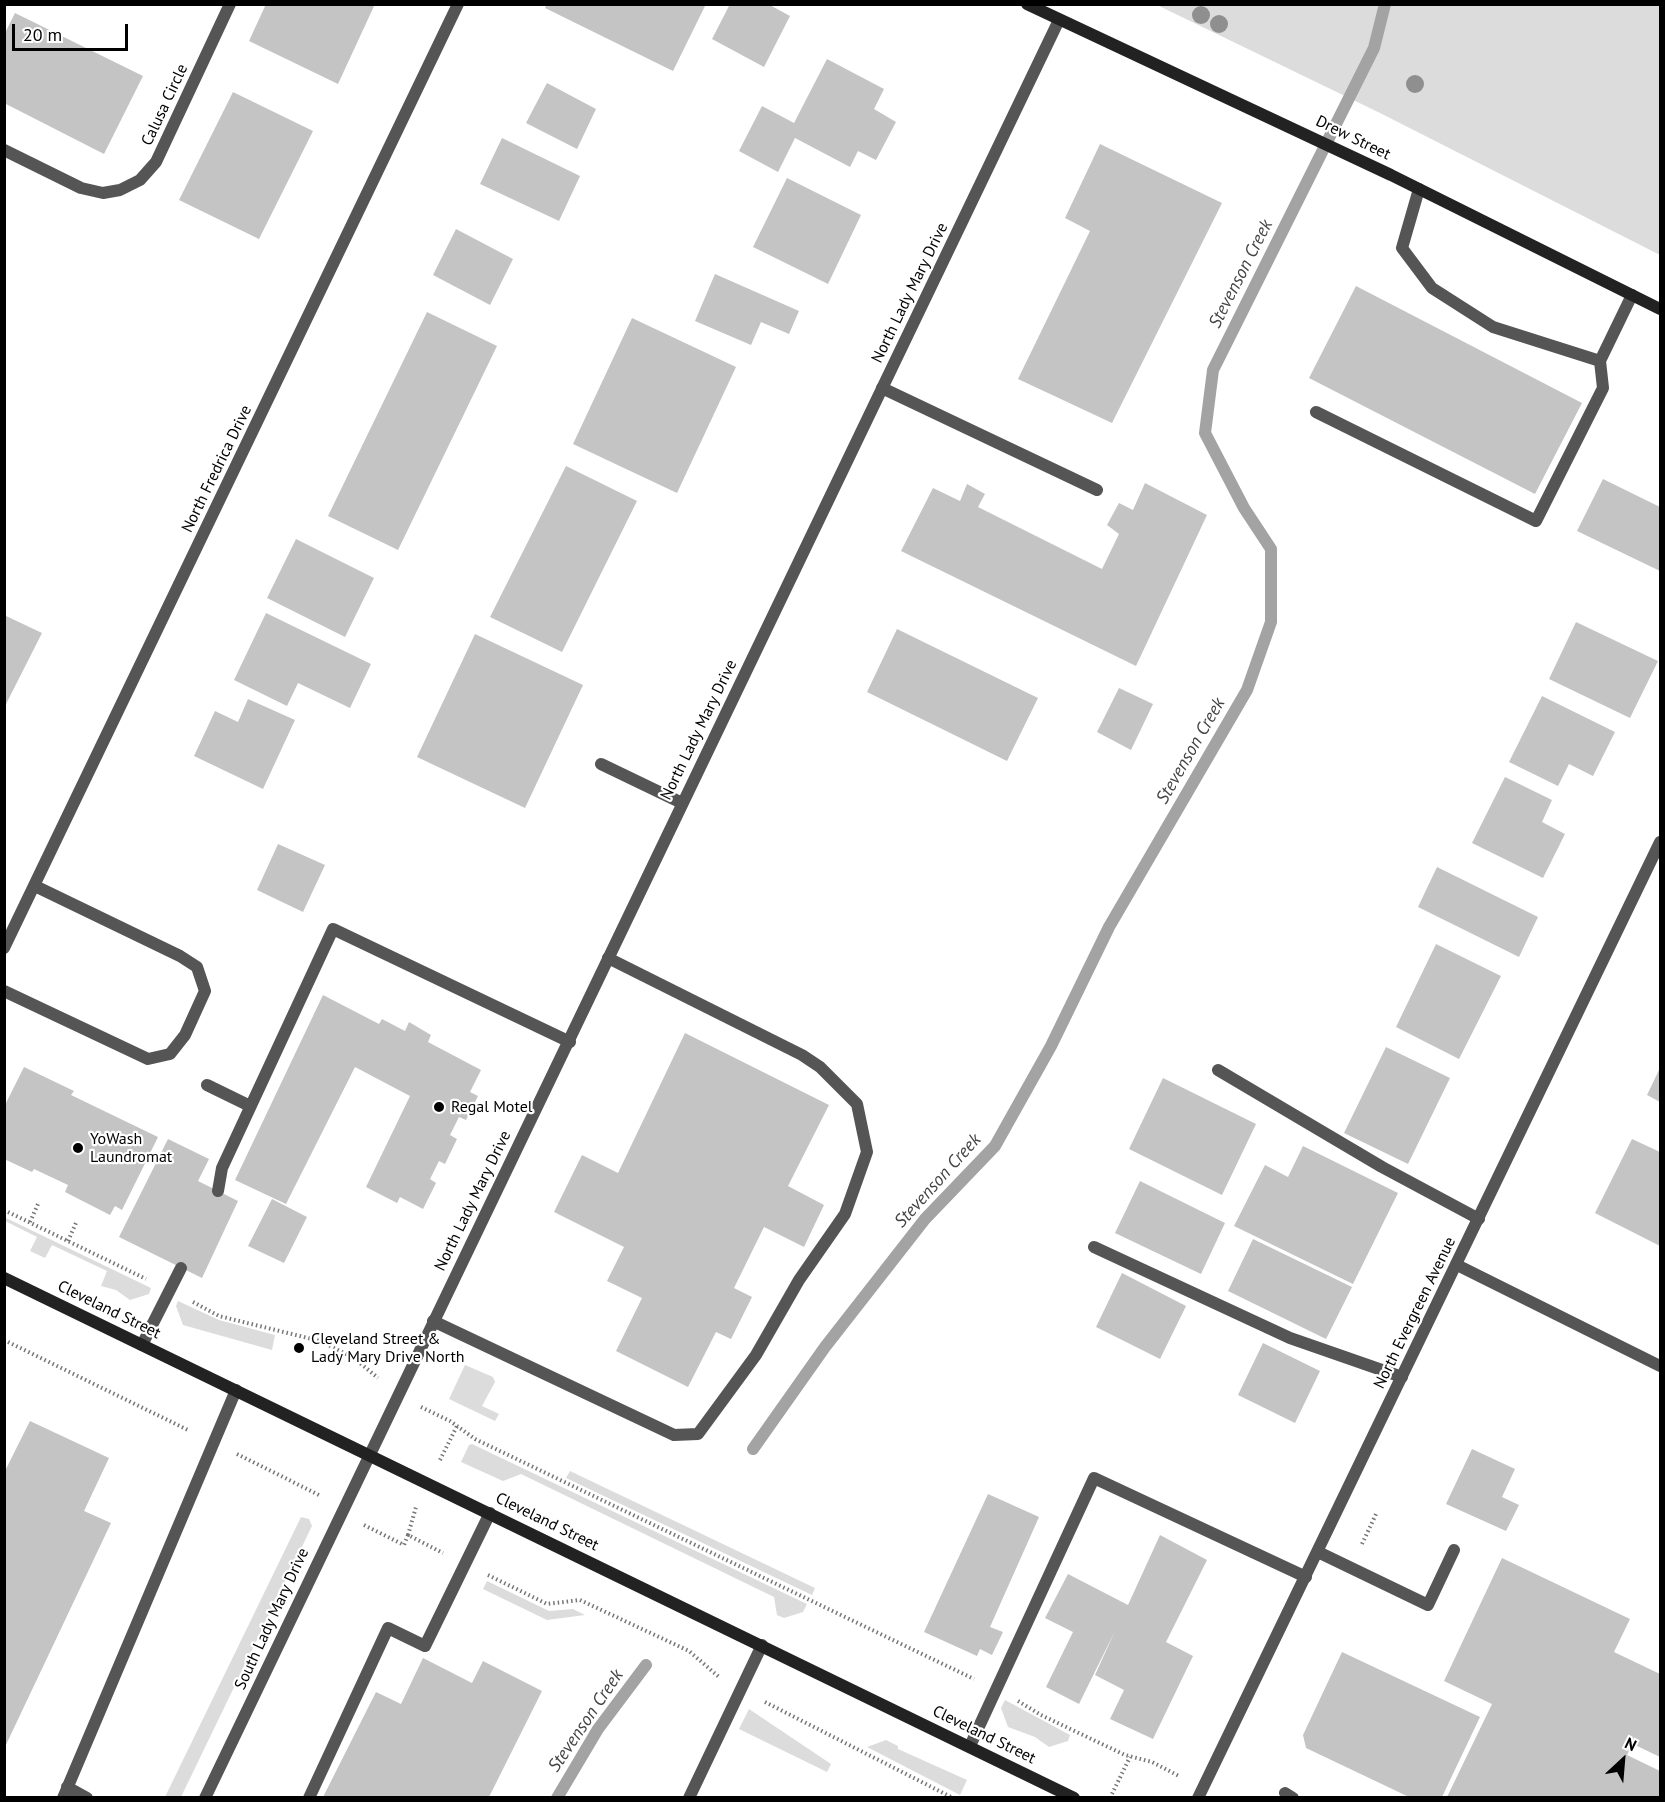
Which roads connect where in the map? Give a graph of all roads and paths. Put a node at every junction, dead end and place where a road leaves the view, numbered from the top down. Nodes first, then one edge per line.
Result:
1 (230, 4) edge
2 (458, 4) edge
3 (1027, 4) edge
4 (1059, 20) junction
5 (4, 150) edge
6 (1419, 189) junction
7 (1632, 295) junction
8 (1660, 309) edge
9 (1600, 361) junction
10 (882, 388) junction
11 (1316, 412) dead end
12 (1097, 490) dead end
13 (601, 764) dead end
14 (682, 803) junction
15 (1660, 842) edge
16 (35, 886) junction
17 (4, 948) edge
18 (608, 958) junction
19 (4, 991) edge
20 (570, 1042) junction
21 (1218, 1070) dead end
22 (207, 1085) dead end
23 (250, 1106) junction
24 (218, 1191) dead end
25 (38, 1204) dead end
26 (1479, 1219) junction
27 (30, 1222) dead end
28 (76, 1223) dead end
29 (68, 1241) dead end
30 (1094, 1247) dead end
31 (1457, 1265) junction
32 (181, 1268) dead end
33 (5, 1279) edge
34 (433, 1321) junction
35 (320, 1341) dead end
36 (142, 1345) junction
37 (1660, 1366) edge
38 (1402, 1377) junction
39 (236, 1390) junction
40 (398, 1393) junction
41 (368, 1455) junction
42 (1377, 1512) dead end
43 (490, 1513) junction
44 (1454, 1550) dead end
45 (1318, 1552) junction
46 (1351, 1568) junction
47 (1306, 1577) junction
48 (762, 1645) junction
49 (995, 1690) junction
50 (970, 1746) junction
51 (1130, 1757) junction
52 (65, 1792) edge
53 (1200, 1793) edge
54 (87, 1797) edge
55 (205, 1797) edge
56 (309, 1797) edge
57 (689, 1797) edge
58 (1074, 1797) edge
59 (1110, 1797) edge

1 - 5 street, Calusa Circle
2 - 16 street, North Fredrica Drive
3 - 4 street, Drew Street
4 - 6 street, Drew Street
4 - 10 street, North Lady Mary Drive
6 - 7 street, Drew Street
6 - 9 street
7 - 8 street, Drew Street
7 - 9 street
9 - 11 street
10 - 12 street
10 - 14 street, North Lady Mary Drive
13 - 14 street
14 - 18 street, North Lady Mary Drive
15 - 26 street, North Evergreen Avenue
16 - 17 street, North Fredrica Drive
16 - 19 street
18 - 20 street, North Lady Mary Drive
18 - 34 street
20 - 23 street
20 - 34 street, North Lady Mary Drive
21 - 26 street
22 - 23 street
23 - 24 street
25 - 27 path
26 - 31 street, North Evergreen Avenue
28 - 29 path
30 - 38 street
31 - 37 street
31 - 38 street, North Evergreen Avenue
32 - 36 street
33 - 36 street, Cleveland Street
34 - 40 street, North Lady Mary Drive
35 - 40 path
36 - 39 street, Cleveland Street
38 - 45 street, North Evergreen Avenue
39 - 41 street, Cleveland Street
39 - 52 street
40 - 41 street, North Lady Mary Drive
40 - 49 path
41 - 43 street, Cleveland Street
41 - 55 street, South Lady Mary Drive
42 - 46 path
43 - 48 street, Cleveland Street
43 - 56 street
44 - 46 street
45 - 46 street
45 - 47 street, North Evergreen Avenue
47 - 49 street
47 - 53 street, North Evergreen Avenue
48 - 50 street, Cleveland Street
48 - 57 street
49 - 50 street
49 - 51 path
50 - 58 street, Cleveland Street
51 - 53 path
51 - 59 path
52 - 54 street

